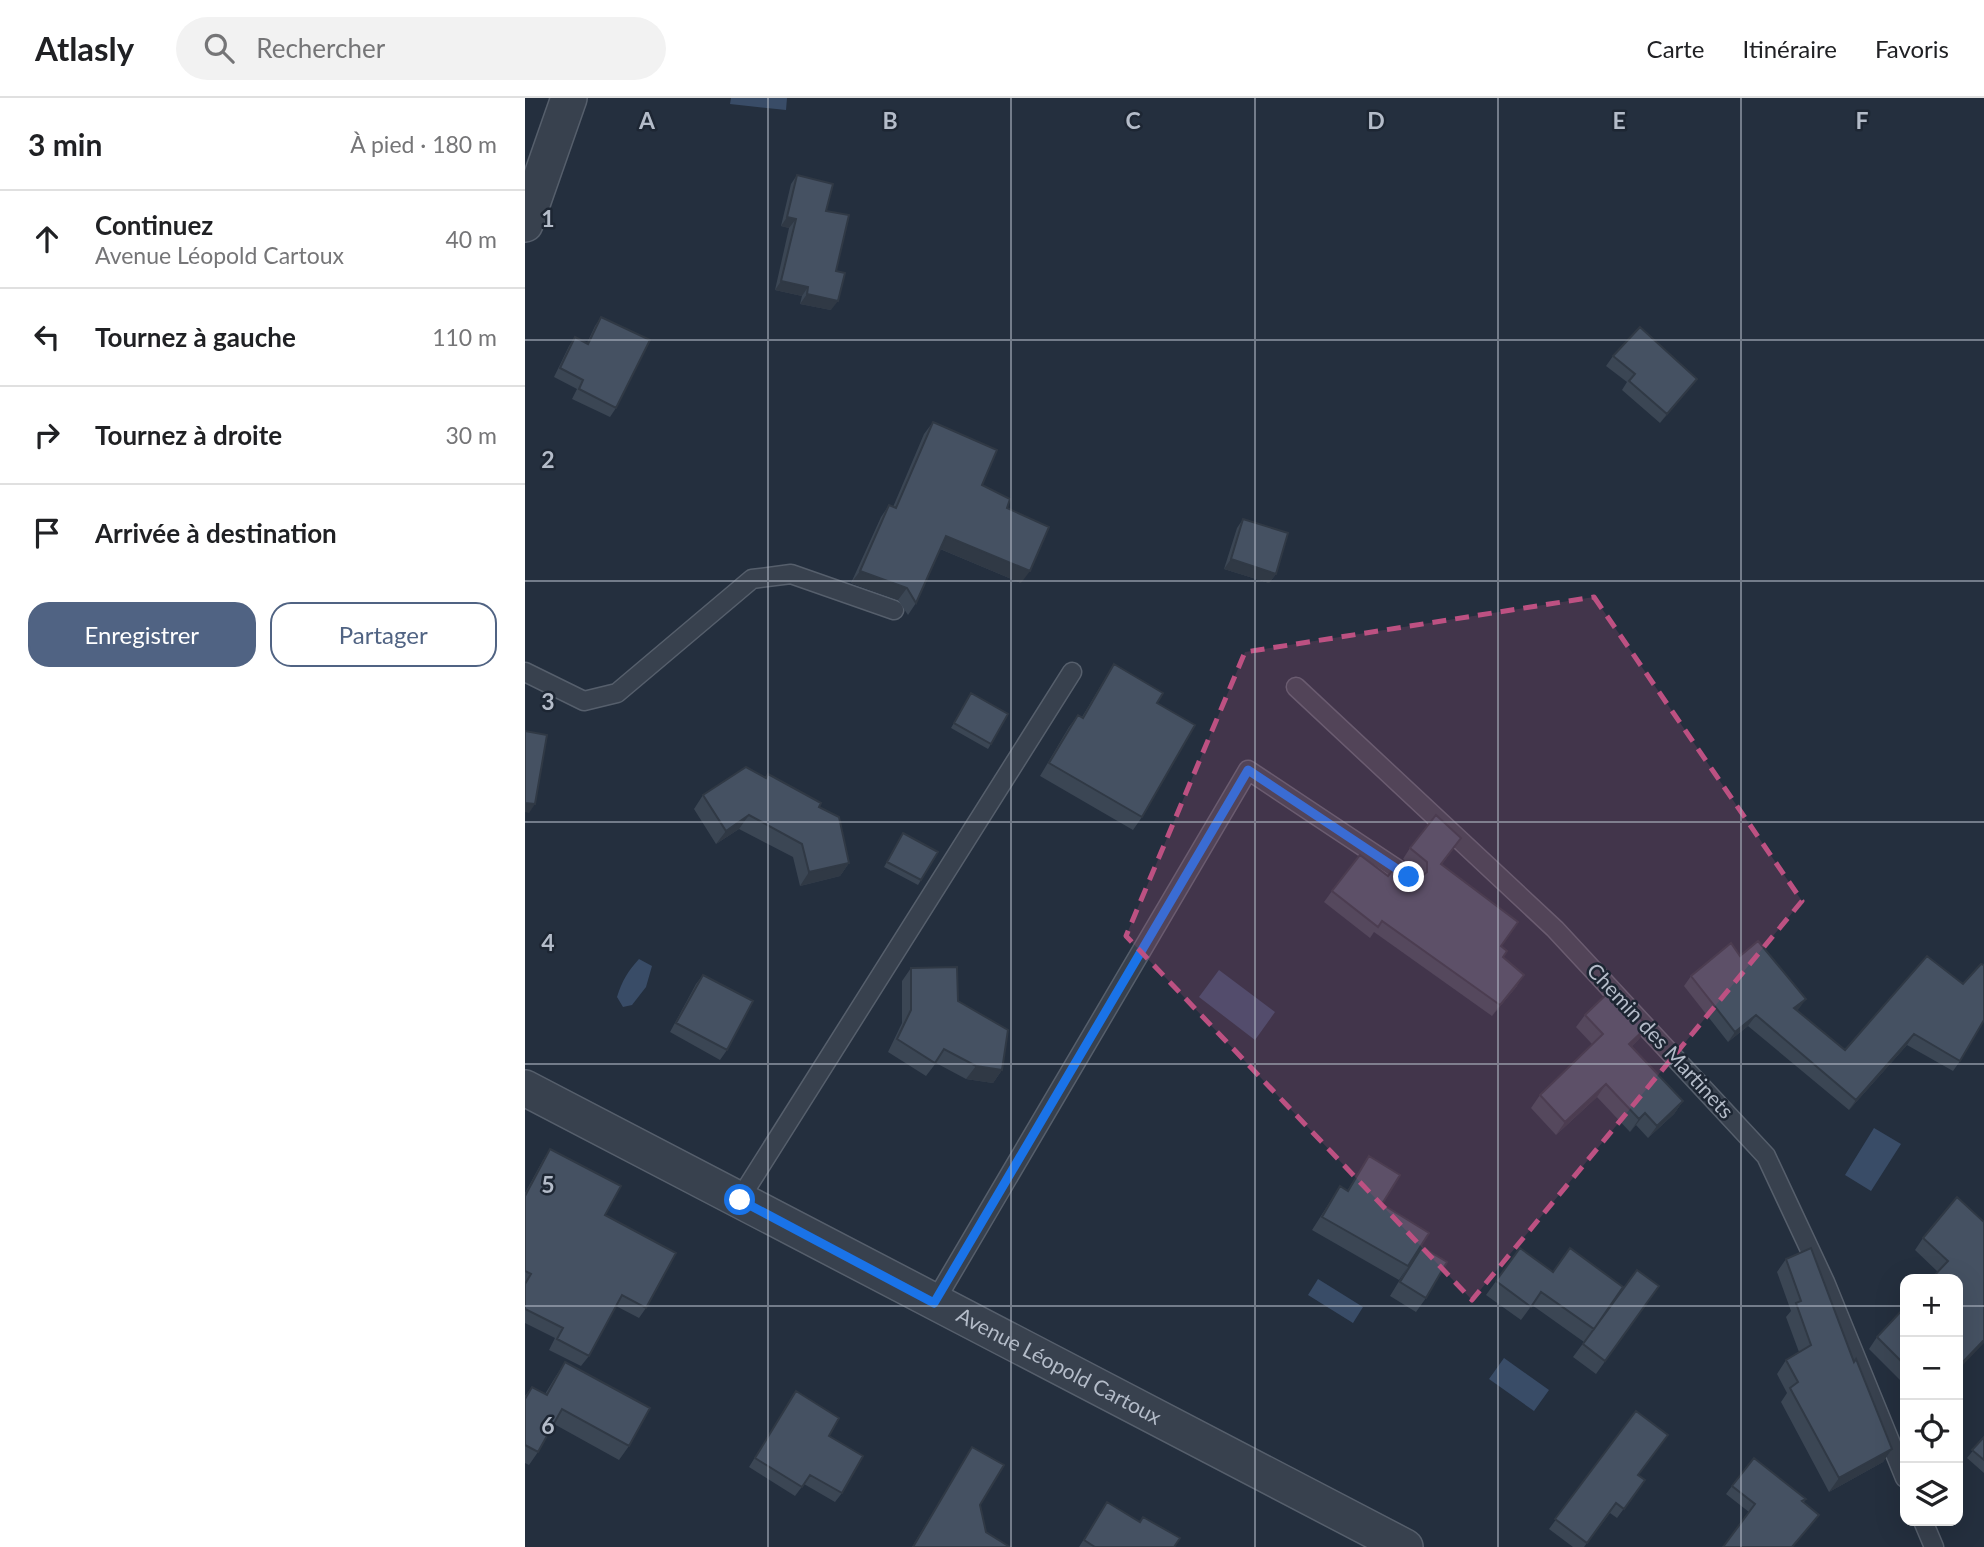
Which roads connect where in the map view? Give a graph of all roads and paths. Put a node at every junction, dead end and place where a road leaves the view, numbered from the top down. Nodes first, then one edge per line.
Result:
1 (569, 98) edge
2 (525, 224) edge
3 (894, 610) dead end
4 (525, 672) edge
5 (1072, 672) dead end
6 (1296, 687) dead end
7 (1409, 877) edge
8 (525, 1088) edge
9 (740, 1200) junction
10 (934, 1303) junction
11 (1900, 1466) edge
12 (1925, 1526) edge
13 (1405, 1547) edge
14 (1934, 1547) edge

1 - 2 street
3 - 4 lane
5 - 9 lane
6 - 11 lane, Chemin des Martinets
7 - 10 lane
8 - 9 street, Avenue Léopold Cartoux
9 - 10 street, Avenue Léopold Cartoux
10 - 13 street, Avenue Léopold Cartoux
12 - 14 lane

